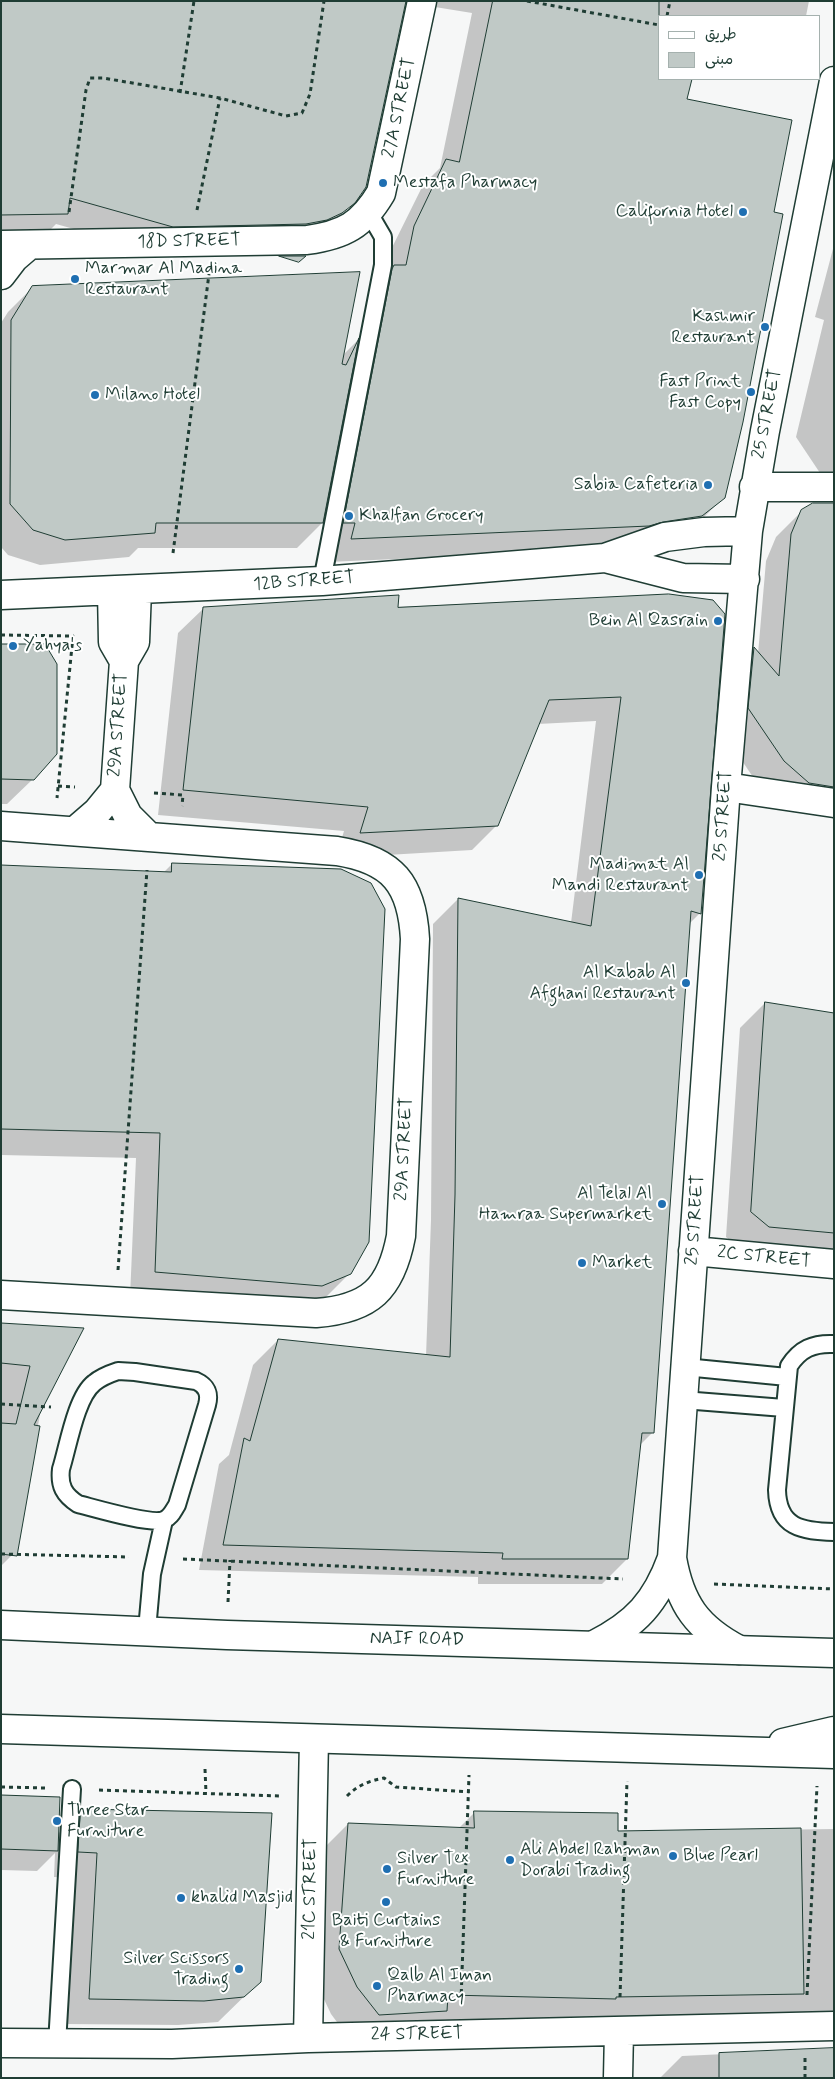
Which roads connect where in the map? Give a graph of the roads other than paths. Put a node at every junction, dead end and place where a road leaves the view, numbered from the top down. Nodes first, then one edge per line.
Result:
1 (422, 1) edge
2 (834, 80) edge
3 (369, 212) junction
4 (1, 245) edge
5 (28, 246) junction
6 (1, 275) edge
7 (754, 486) junction
8 (834, 487) edge
9 (748, 531) junction
10 (605, 558) junction
11 (745, 579) junction
12 (322, 581) junction
13 (125, 591) junction
14 (1, 595) edge
15 (726, 787) junction
16 (115, 790) junction
17 (834, 803) edge
18 (1, 826) edge
19 (65, 831) junction
20 (149, 836) junction
21 (694, 1251) junction
22 (834, 1264) edge
23 (1, 1295) edge
24 (834, 1344) edge
25 (686, 1367) junction
26 (787, 1377) junction
27 (683, 1400) junction
28 (784, 1408) junction
29 (164, 1520) junction
30 (834, 1532) edge
31 (670, 1574) junction
32 (1, 1625) edge
33 (147, 1630) junction
34 (594, 1645) junction
35 (739, 1650) junction
36 (834, 1653) edge
37 (1, 1729) edge
38 (834, 1731) edge
39 (314, 1740) junction
40 (758, 1752) junction
41 (826, 1753) edge
42 (72, 1789) road end
43 (834, 2026) edge
44 (619, 2031) junction
45 (308, 2038) junction
46 (1, 2043) edge
47 (58, 2044) junction
48 (618, 2078) edge

1 - 3 street, 27A STREET
2 - 7 street, 25 STREET
3 - 5 street, 18D STREET
3 - 12 lane
4 - 5 street, 18D STREET
5 - 6 street
7 - 8 street
7 - 9 street, 25 STREET
9 - 10 street, 12B STREET
9 - 11 street, 25 STREET
10 - 11 street, 12B STREET
10 - 12 street, 12B STREET
11 - 15 street, 25 STREET
12 - 13 street, 12B STREET
13 - 14 street, 12B STREET
13 - 16 street, 29A STREET
15 - 17 street
15 - 21 street, 25 STREET
16 - 19 street, 29A STREET
16 - 20 street, 29A STREET
18 - 19 street, 29A STREET
19 - 20 street, 29A STREET
20 - 23 street, 29A STREET
21 - 22 street, 2C STREET
21 - 25 street, 25 STREET
24 - 26 lane
25 - 26 lane
25 - 27 street, 25 STREET
26 - 28 lane
27 - 28 lane
27 - 31 street, 25 STREET
28 - 30 lane
29 - 29 lane
29 - 33 lane
31 - 34 street, 25 STREET
31 - 35 street, 25 STREET
32 - 33 street, NAIF ROAD
33 - 34 street, NAIF ROAD
34 - 35 street, NAIF ROAD
35 - 36 street, NAIF ROAD
37 - 39 street
38 - 40 street
39 - 40 street
39 - 45 street, 21C STREET
40 - 41 street
42 - 47 lane
43 - 44 street, 24 STREET
44 - 45 street, 24 STREET
44 - 48 street
45 - 47 street, 24 STREET
46 - 47 street, 24 STREET

